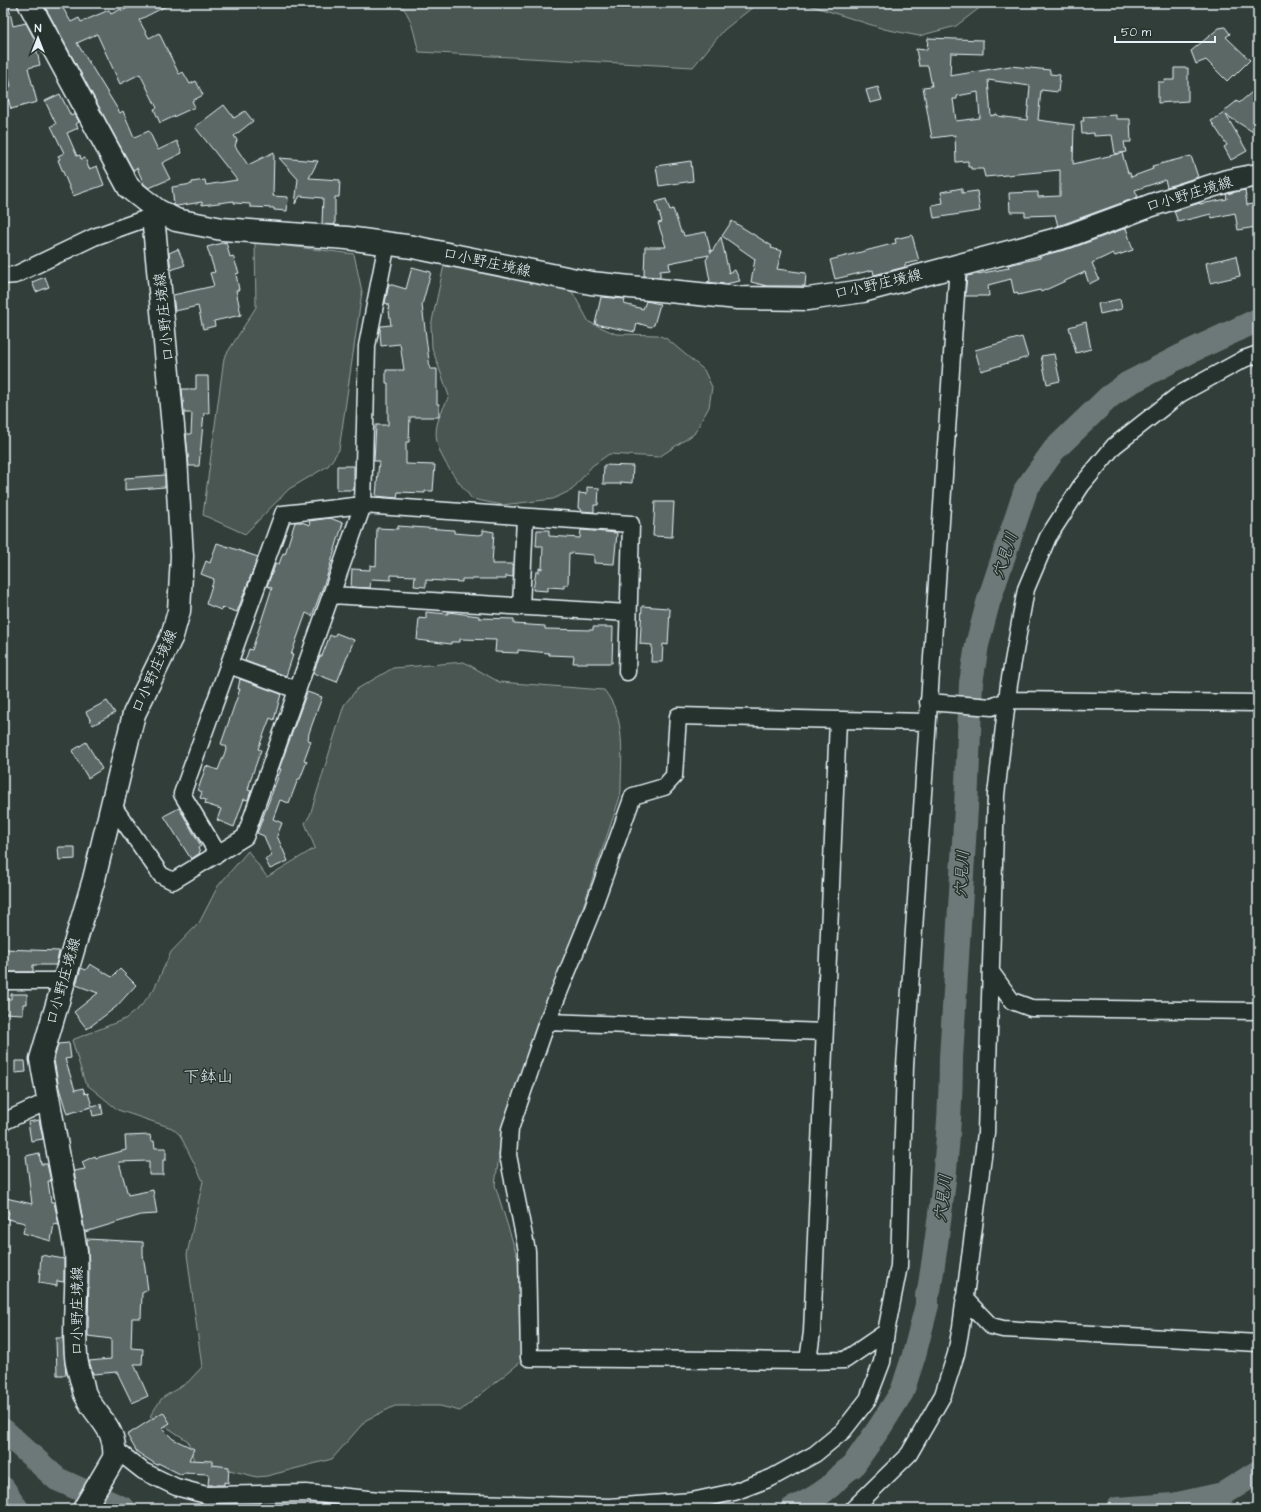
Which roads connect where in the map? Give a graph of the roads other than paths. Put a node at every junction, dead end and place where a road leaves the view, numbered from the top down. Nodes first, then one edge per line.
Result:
1 (29, 3) edge
2 (1258, 175) edge
3 (155, 213) junction
4 (387, 243) junction
5 (958, 264) junction
6 (3, 276) edge
7 (1258, 354) edge
8 (363, 505) junction
9 (525, 517) junction
10 (332, 595) junction
11 (521, 607) junction
12 (628, 613) junction
13 (228, 665) junction
14 (627, 672) dead end
15 (297, 690) junction
16 (1008, 700) junction
17 (928, 702) junction
18 (1258, 703) edge
19 (838, 721) junction
20 (926, 722) junction
21 (113, 806) junction
22 (218, 854) junction
23 (991, 972) junction
24 (3, 981) edge
25 (63, 981) junction
26 (1258, 1011) edge
27 (548, 1022) junction
28 (824, 1032) junction
29 (48, 1101) junction
30 (3, 1122) edge
31 (964, 1298) junction
32 (886, 1332) junction
33 (1258, 1343) edge
34 (808, 1362) junction
35 (114, 1454) junction
36 (84, 1508) edge
37 (853, 1509) edge

1 - 3 main road
2 - 5 main road, 口小野庄境線
3 - 4 main road, 口小野庄境線
3 - 6 street
3 - 21 main road, 口小野庄境線
4 - 5 main road, 口小野庄境線
4 - 8 street
5 - 17 street
7 - 16 street
8 - 9 street
8 - 10 street
8 - 13 street
9 - 11 street
9 - 12 street
10 - 11 street
10 - 15 street
11 - 12 street
12 - 14 street
13 - 15 street
13 - 22 street
15 - 22 street
16 - 17 street
16 - 18 street
16 - 23 street
17 - 20 street
19 - 20 street
19 - 27 street
19 - 28 street
20 - 32 street
21 - 22 street
21 - 25 main road, 口小野庄境線
23 - 26 street
23 - 31 street
24 - 25 street
25 - 29 main road, 口小野庄境線
27 - 28 street
27 - 34 street
28 - 34 street
29 - 30 street
29 - 35 main road, 口小野庄境線
31 - 33 street
31 - 37 street
32 - 34 street
32 - 35 street
35 - 36 main road

